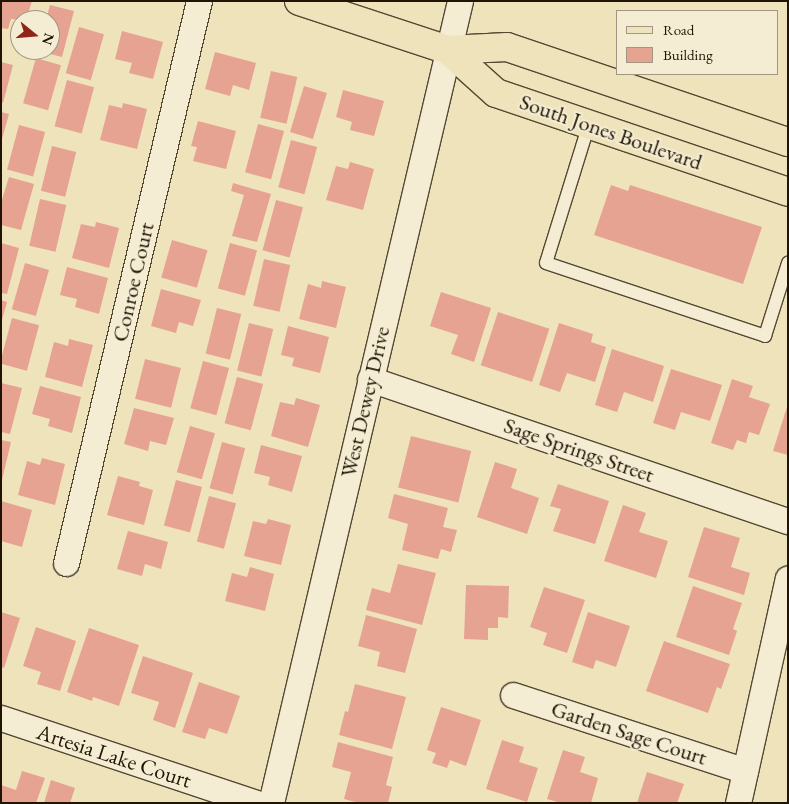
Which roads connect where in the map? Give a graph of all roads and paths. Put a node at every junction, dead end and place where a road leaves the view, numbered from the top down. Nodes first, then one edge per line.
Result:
1 (199, 1) edge
2 (298, 1) edge
3 (460, 1) edge
4 (448, 50) junction
5 (588, 124) junction
6 (788, 142) edge
7 (788, 192) edge
8 (788, 263) edge
9 (370, 379) junction
10 (788, 521) edge
11 (66, 563) dead end
12 (788, 578) edge
13 (513, 695) dead end
14 (1, 718) edge
15 (745, 771) junction
16 (256, 803) edge
17 (271, 803) edge
18 (738, 803) edge

1 - 11 street, Conroe Court
2 - 4 main road, South Jones Boulevard
3 - 4 street, West Dewey Drive
4 - 5 main road, South Jones Boulevard
4 - 6 main road, South Jones Boulevard
4 - 9 street, West Dewey Drive
5 - 7 main road, South Jones Boulevard
5 - 8 lane
9 - 10 street, Sage Springs Street
9 - 17 street, West Dewey Drive
12 - 15 street
13 - 15 street, Garden Sage Court
14 - 16 street, Artesia Lake Court
15 - 18 street

